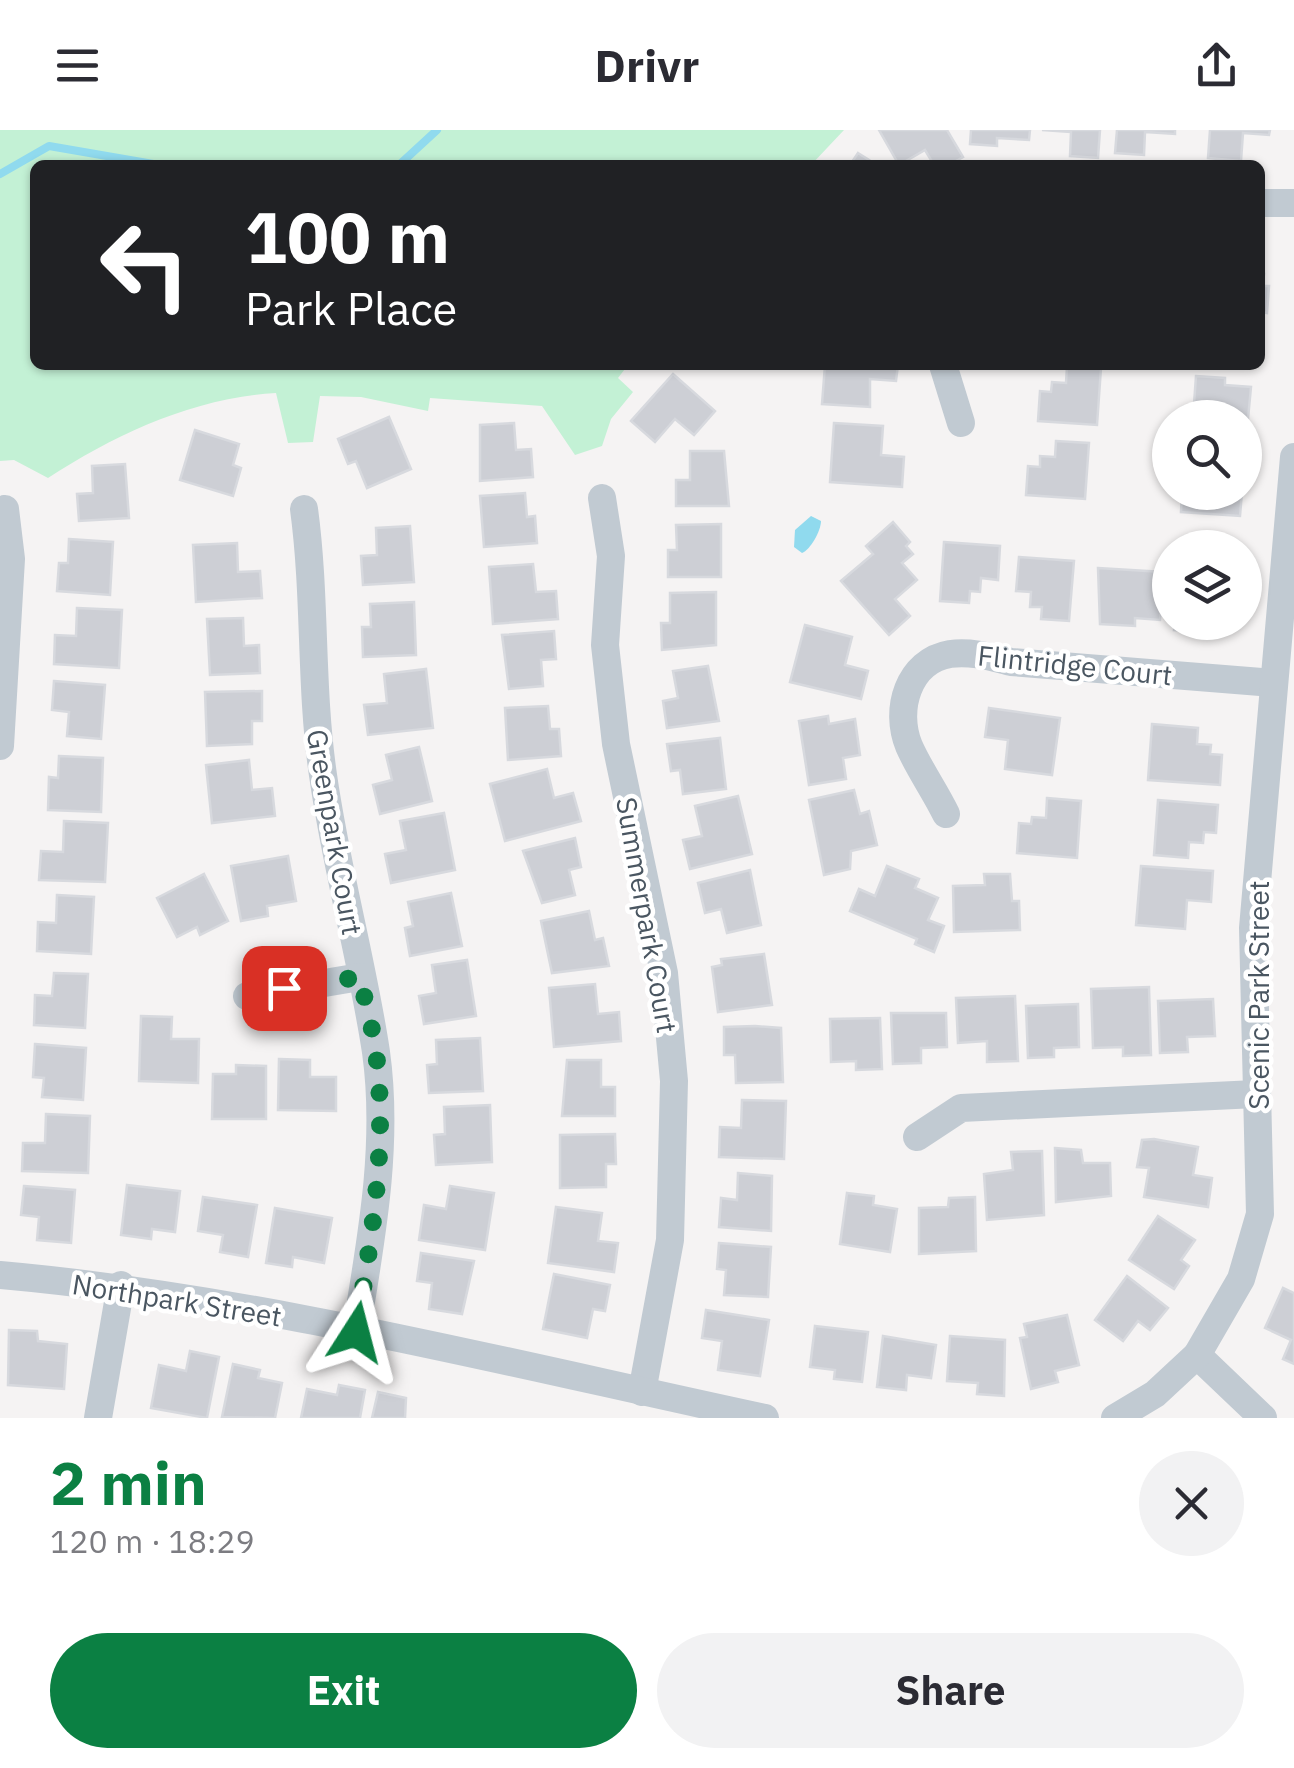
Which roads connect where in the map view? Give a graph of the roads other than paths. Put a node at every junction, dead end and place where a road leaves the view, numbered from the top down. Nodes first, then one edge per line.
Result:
1 (1265, 202) edge
2 (1294, 202) edge
3 (945, 370) edge
4 (962, 423) dead end
5 (1294, 457) edge
6 (602, 498) dead end
7 (4, 509) dead end
8 (304, 510) dead end
9 (1274, 683) junction
10 (0, 746) edge
11 (946, 814) dead end
12 (360, 977) junction
13 (246, 996) dead end
14 (1256, 1094) junction
15 (917, 1136) dead end
16 (0, 1275) edge
17 (120, 1286) junction
18 (356, 1332) junction
19 (1197, 1355) junction
20 (642, 1392) junction
21 (98, 1418) edge
22 (765, 1418) edge
23 (1115, 1418) edge
24 (1263, 1418) edge

1 - 2 street
3 - 4 street
5 - 9 street, Scenic Park Street
6 - 20 street, Summerpark Court
7 - 10 street
8 - 12 street, Greenpark Court
9 - 11 street, Flintridge Court
9 - 14 street, Scenic Park Street
12 - 13 street
12 - 18 street, Greenpark Court
14 - 15 street
14 - 19 street, Scenic Park Street
16 - 17 street, Northpark Street
17 - 18 street, Northpark Street
17 - 21 street
18 - 20 street, Northpark Street
19 - 23 street, Scenic Park Street
19 - 24 street
20 - 22 street, Northpark Street

